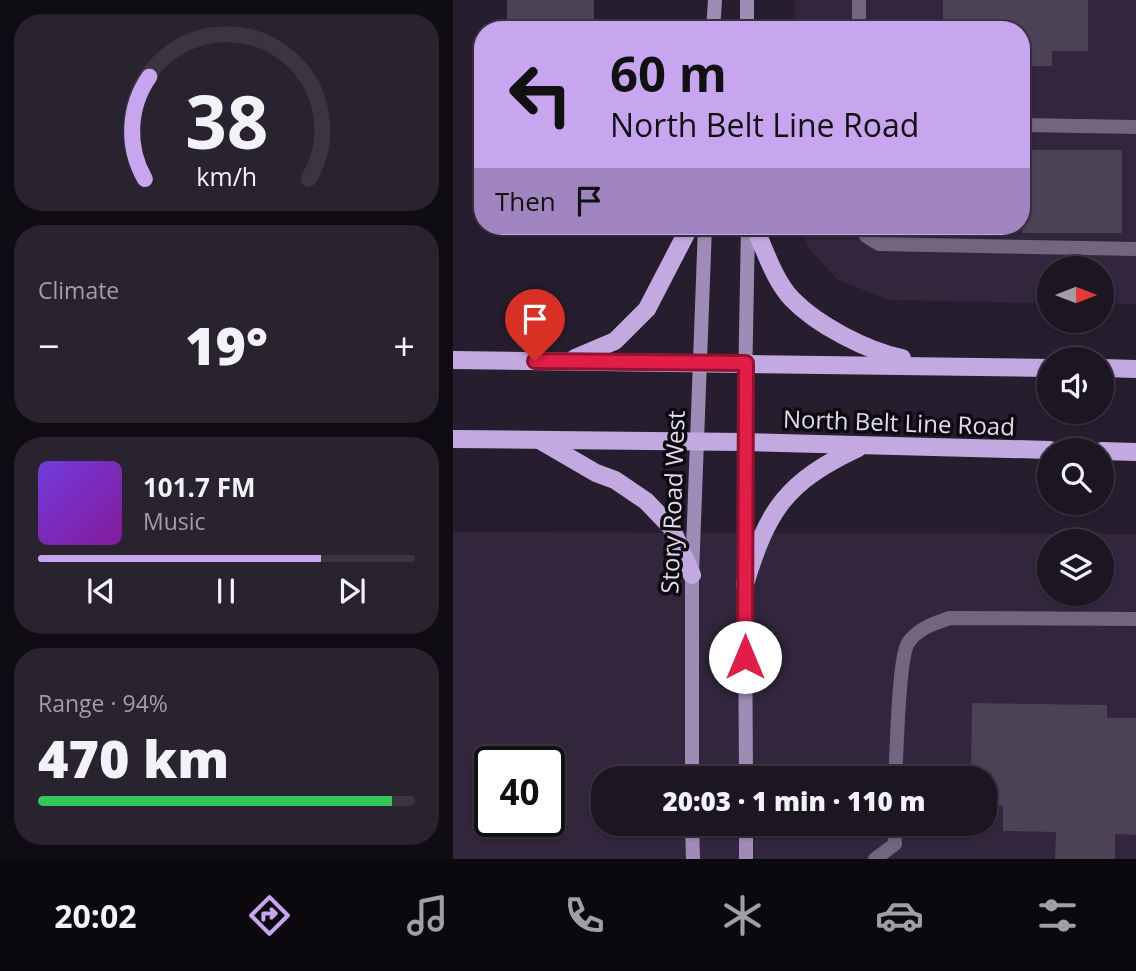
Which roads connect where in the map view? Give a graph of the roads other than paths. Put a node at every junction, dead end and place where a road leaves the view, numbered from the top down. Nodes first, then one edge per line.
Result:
1 (715, 0) edge
2 (747, 0) edge
3 (860, 0) edge
4 (714, 21) edge
5 (747, 21) edge
6 (859, 21) edge
7 (1030, 125) edge
8 (1136, 127) edge
9 (685, 235) edge
10 (705, 235) edge
11 (748, 235) edge
12 (758, 235) edge
13 (866, 235) edge
14 (1136, 249) edge
15 (453, 360) edge
16 (568, 361) junction
17 (699, 363) junction
18 (746, 363) junction
19 (947, 366) junction
20 (1037, 368) edge
21 (1114, 368) edge
22 (1136, 369) edge
23 (453, 439) edge
24 (538, 440) junction
25 (696, 442) junction
26 (744, 442) junction
27 (862, 446) junction
28 (1037, 450) edge
29 (1114, 451) edge
30 (1136, 452) edge
31 (692, 575) junction
32 (745, 584) junction
33 (1136, 619) edge
34 (692, 766) edge
35 (746, 766) edge
36 (896, 766) edge
37 (692, 836) edge
38 (746, 836) edge
39 (895, 836) edge
40 (693, 859) edge
41 (746, 859) edge
42 (875, 859) edge

1 - 4 street
2 - 5 street
3 - 6 lane
7 - 8 lane
9 - 16 main road
10 - 17 street, Story Road West
11 - 18 street
12 - 19 main road
13 - 14 lane
15 - 16 main road
16 - 17 main road
17 - 18 main road
17 - 25 street, Story Road West
18 - 19 main road
18 - 26 street
19 - 20 main road
21 - 22 main road
23 - 24 main road, North Belt Line Road
24 - 25 main road, North Belt Line Road
24 - 31 main road
25 - 26 main road, North Belt Line Road
25 - 31 street, Story Road West
26 - 27 main road, North Belt Line Road
26 - 32 street
27 - 28 main road, North Belt Line Road
27 - 32 main road
29 - 30 main road
31 - 34 street, Story Road West
32 - 35 street
33 - 36 lane
37 - 40 street
38 - 41 street
39 - 42 lane

